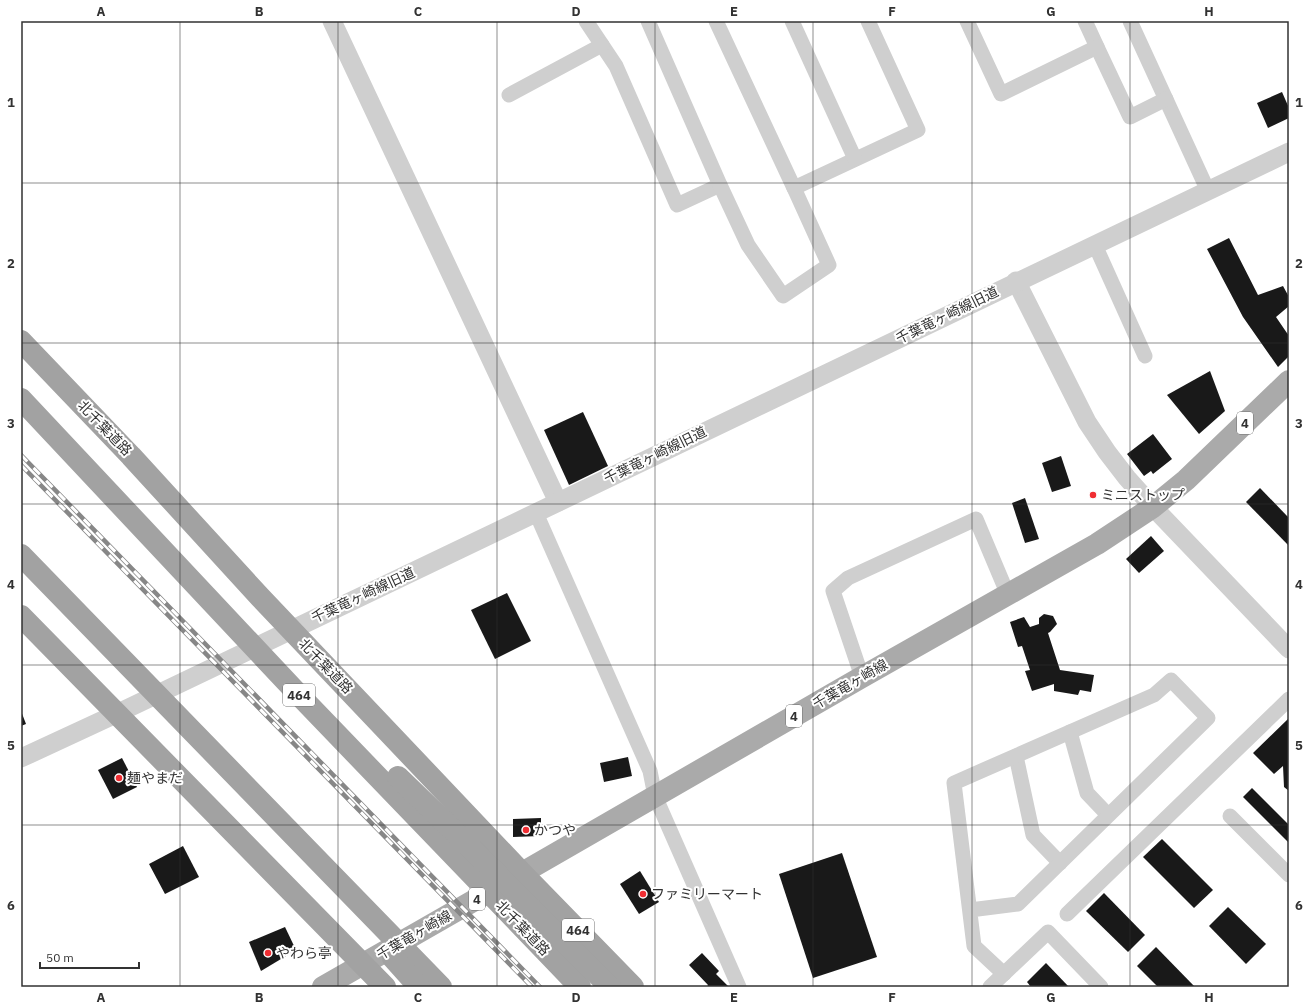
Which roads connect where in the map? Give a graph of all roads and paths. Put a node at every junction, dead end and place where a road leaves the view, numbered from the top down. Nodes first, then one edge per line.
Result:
1 (586, 21) edge
2 (648, 21) edge
3 (716, 21) edge
4 (792, 21) edge
5 (868, 21) edge
6 (967, 21) edge
7 (1085, 21) edge
8 (1130, 21) edge
9 (335, 23) edge
10 (602, 45) junction
11 (1097, 47) junction
12 (509, 95) dead end
13 (1166, 99) junction
14 (1289, 152) edge
15 (856, 159) junction
16 (720, 185) junction
17 (794, 188) junction
18 (1208, 191) junction
19 (1095, 245) junction
20 (1016, 281) junction
21 (21, 342) edge
22 (1145, 356) dead end
23 (1289, 381) edge
24 (21, 399) edge
25 (558, 502) junction
26 (1153, 507) junction
27 (536, 513) junction
28 (21, 555) edge
29 (1008, 595) junction
30 (21, 616) edge
31 (283, 633) junction
32 (1289, 650) edge
33 (862, 677) junction
34 (299, 695) junction
35 (1289, 699) edge
36 (121, 711) junction
37 (1070, 732) junction
38 (1016, 756) junction
39 (21, 758) edge
40 (236, 775) junction
41 (655, 796) junction
42 (1108, 816) junction
43 (1230, 816) dead end
44 (1060, 863) junction
45 (1289, 875) edge
46 (518, 876) junction
47 (970, 910) junction
48 (1067, 914) dead end
49 (367, 962) junction
50 (1004, 974) junction
51 (323, 987) edge
52 (385, 987) edge
53 (419, 987) edge
54 (441, 987) edge
55 (580, 987) edge
56 (610, 987) edge
57 (633, 987) edge
58 (739, 987) edge
59 (990, 987) edge
60 (1101, 987) edge

1 - 10 street
2 - 16 street
3 - 17 street
4 - 15 street
5 - 15 street
6 - 11 street
7 - 11 street
8 - 13 street
9 - 25 street
10 - 12 street
10 - 16 street
11 - 13 street
13 - 18 street
14 - 18 street, 千葉竜ヶ崎線旧道
15 - 17 street
16 - 17 street
18 - 19 street, 千葉竜ヶ崎線旧道
19 - 20 street, 千葉竜ヶ崎線旧道
19 - 22 street
20 - 25 street, 千葉竜ヶ崎線旧道
20 - 26 street
21 - 31 highway, 北千葉道路 / 464
23 - 26 main road, 千葉竜ヶ崎線 / 4
24 - 34 highway, 北千葉道路 / 464
25 - 27 street, 千葉竜ヶ崎線旧道
26 - 29 main road, 千葉竜ヶ崎線 / 4
26 - 32 street
27 - 31 street, 千葉竜ヶ崎線旧道
27 - 41 street
28 - 40 highway
29 - 33 main road, 千葉竜ヶ崎線 / 4
29 - 33 street
30 - 36 highway
31 - 36 street, 千葉竜ヶ崎線旧道
31 - 46 highway, 北千葉道路 / 464
33 - 41 main road, 千葉竜ヶ崎線 / 4
34 - 55 highway, 北千葉道路 / 464
34 - 56 highway
35 - 48 street
36 - 39 street, 千葉竜ヶ崎線旧道
36 - 49 highway
37 - 38 street
37 - 42 street
37 - 42 street
38 - 44 street
38 - 47 street
40 - 53 highway
40 - 54 highway
41 - 46 main road, 千葉竜ヶ崎線 / 4
41 - 58 street
42 - 44 street
43 - 45 street
44 - 47 street
46 - 49 main road, 千葉竜ヶ崎線 / 4
46 - 57 highway, 北千葉道路 / 464
47 - 50 street
49 - 51 main road, 千葉竜ヶ崎線 / 4
49 - 52 highway
50 - 59 street
50 - 60 street

